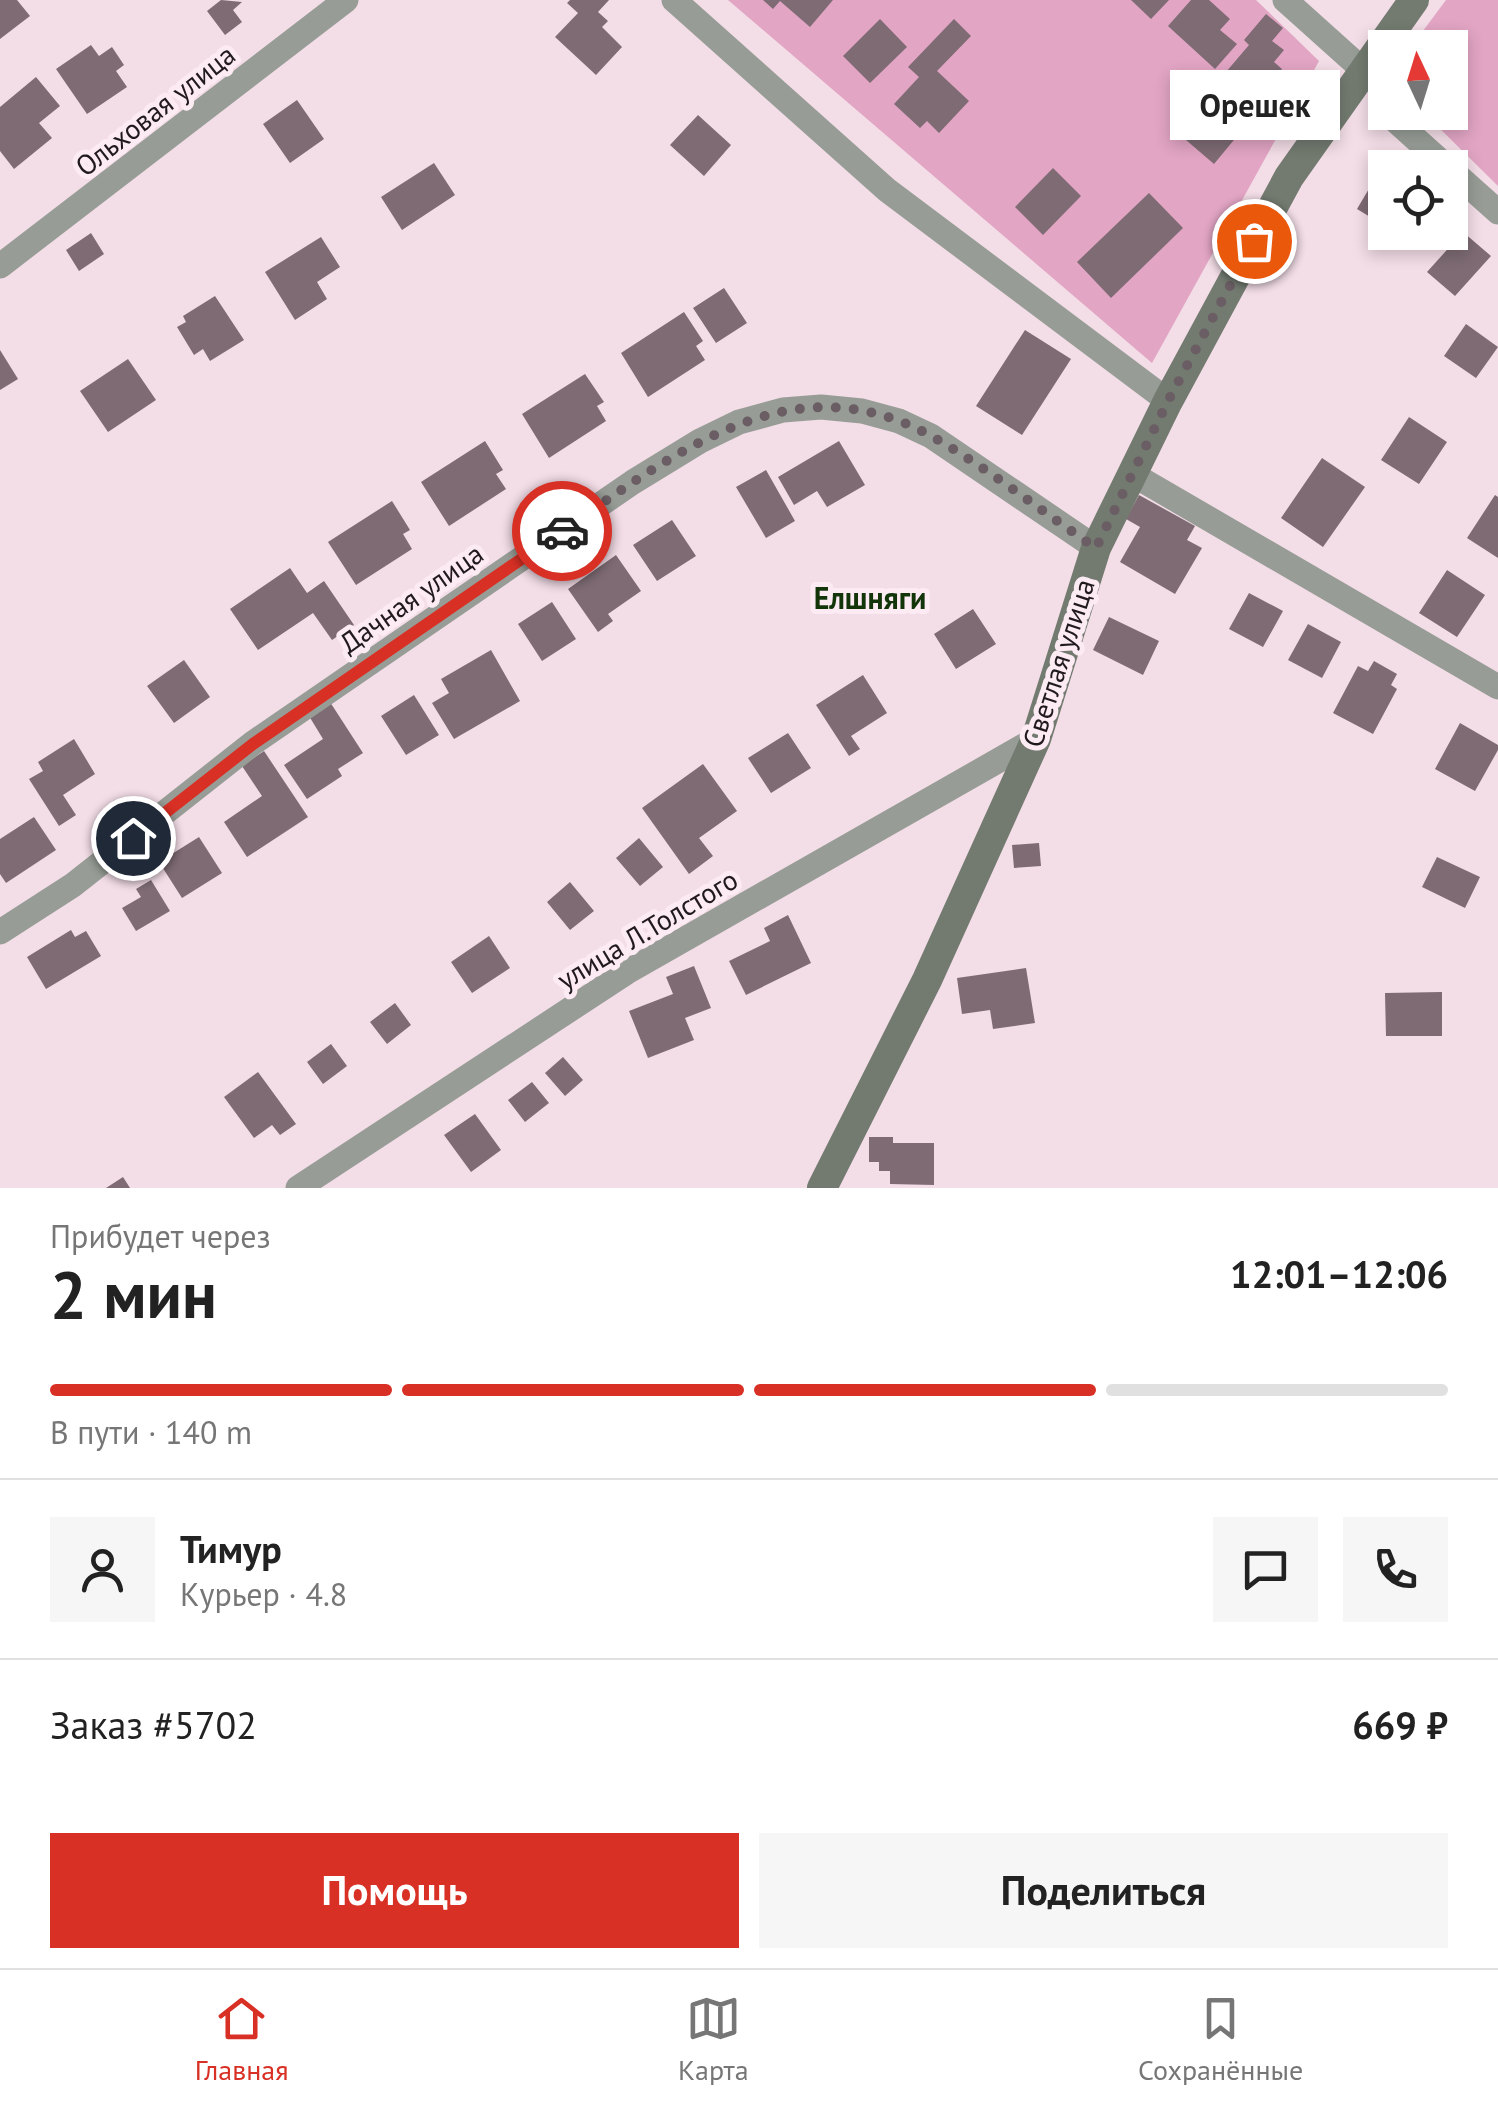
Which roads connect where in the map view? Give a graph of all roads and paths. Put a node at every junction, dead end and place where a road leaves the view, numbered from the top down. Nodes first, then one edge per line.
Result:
1 (346, 0) edge
2 (674, 0) edge
3 (1286, 0) edge
4 (1414, 0) edge
5 (1358, 77) junction
6 (1368, 90) edge
7 (1406, 130) edge
8 (1428, 150) edge
9 (1468, 185) edge
10 (1498, 212) edge
11 (0, 266) edge
12 (1168, 401) junction
13 (1132, 474) junction
14 (1096, 548) junction
15 (1498, 687) edge
16 (1036, 739) junction
17 (0, 932) edge
18 (298, 1188) edge
19 (822, 1188) edge

1 - 11 street, Ольховая улица
2 - 12 street
3 - 5 street
4 - 5 street, Светлая улица
5 - 6 street
5 - 12 street, Светлая улица
7 - 8 street
9 - 10 street
12 - 13 street, Светлая улица
13 - 14 street, Светлая улица
13 - 15 street
14 - 16 street, Светлая улица
14 - 17 street, Дачная улица
16 - 18 street, улица Л.Толстого
16 - 19 street, Светлая улица

